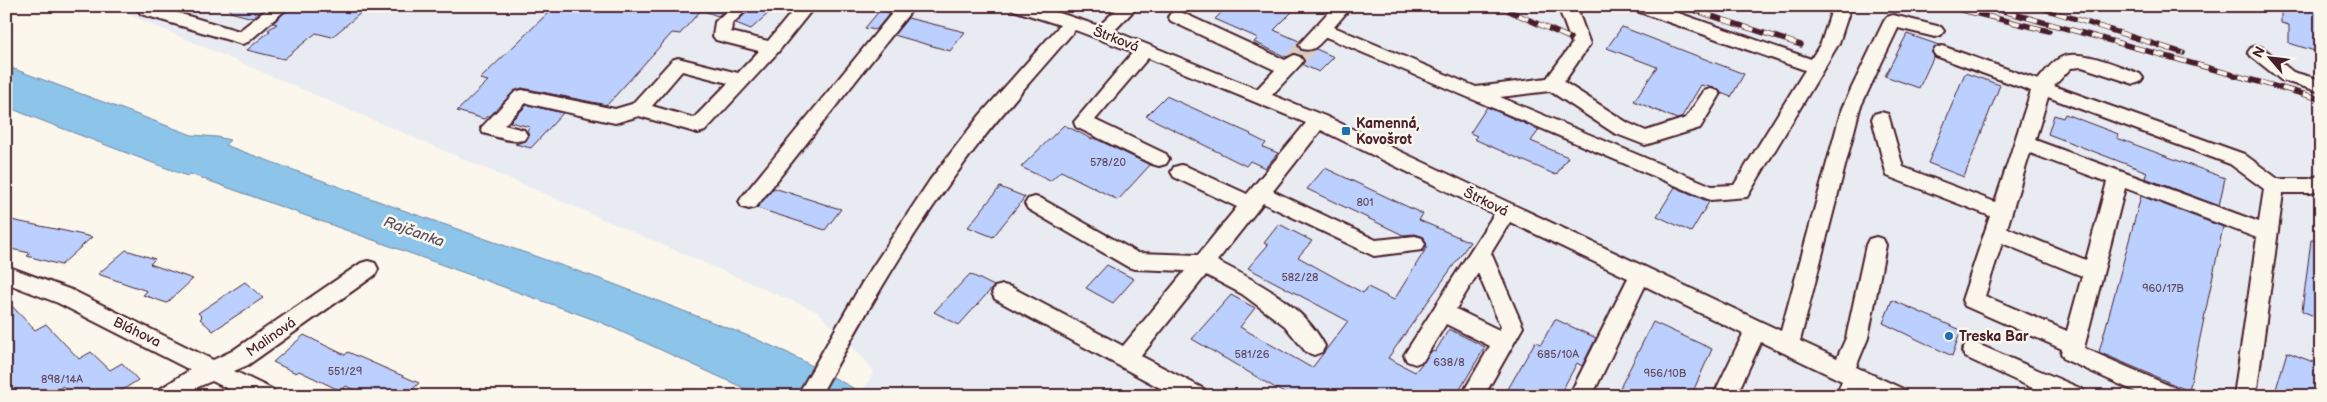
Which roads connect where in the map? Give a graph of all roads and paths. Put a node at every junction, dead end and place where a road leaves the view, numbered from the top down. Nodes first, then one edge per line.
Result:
1 (144, 6) edge
2 (282, 6) edge
3 (742, 6) edge
4 (808, 6) edge
5 (907, 6) edge
6 (1018, 6) edge
7 (1130, 6) edge
8 (1344, 6) edge
9 (1575, 6) edge
10 (1640, 6) edge
11 (1842, 6) edge
12 (1177, 17) dead end
13 (1072, 23) junction
14 (1323, 29) junction
15 (1934, 31) dead end
16 (1102, 34) junction
17 (1308, 45) tunnel mouth
18 (772, 48) junction
19 (1145, 50) junction
20 (1942, 52) dead end
21 (2257, 52) dead end
22 (1816, 67) junction
23 (2134, 78) dead end
24 (742, 80) junction
25 (1553, 84) junction
26 (2321, 86) edge
27 (2042, 87) junction
28 (1474, 93) junction
29 (1711, 95) dead end
30 (1260, 97) junction
31 (639, 109) junction
32 (1881, 119) dead end
33 (1318, 121) junction
34 (517, 135) dead end
35 (2024, 143) junction
36 (1159, 159) dead end
37 (1181, 172) dead end
38 (2118, 178) junction
39 (2321, 182) edge
40 (2274, 186) junction
41 (1255, 198) junction
42 (749, 202) dead end
43 (1035, 204) dead end
44 (1506, 212) junction
45 (1999, 223) junction
46 (2268, 234) junction
47 (1414, 244) dead end
48 (1876, 245) dead end
49 (1480, 252) junction
50 (1202, 263) junction
51 (368, 268) dead end
52 (2093, 272) junction
53 (6, 274) edge
54 (1640, 275) junction
55 (1003, 293) dead end
56 (1443, 312) junction
57 (1756, 330) junction
58 (1503, 342) junction
59 (2074, 344) junction
60 (1788, 345) junction
61 (1314, 346) dead end
62 (1973, 351) dead end
63 (1415, 355) dead end
64 (1126, 358) junction
65 (212, 370) junction
66 (1848, 381) edge
67 (168, 396) edge
68 (264, 396) edge
69 (808, 396) edge
70 (1196, 396) edge
71 (1472, 396) edge
72 (1580, 396) edge
73 (1724, 396) edge
74 (1895, 396) edge
75 (2074, 396) edge
76 (2169, 396) edge
77 (2245, 396) edge

1 - 2 street
3 - 18 street
4 - 18 street
5 - 42 street
6 - 13 street, Štrková
7 - 16 street
8 - 14 street
9 - 25 street
10 - 22 street
11 - 22 street
12 - 30 street
13 - 16 street, Štrková
13 - 69 street
14 - 17 street
14 - 28 street
15 - 60 street
16 - 19 street, Štrková
18 - 24 street
19 - 30 street, Štrková
19 - 36 street
20 - 27 street
21 - 26 street
22 - 28 street
23 - 27 street
24 - 31 street
24 - 31 street
25 - 28 street
25 - 29 street
27 - 35 street
27 - 40 street
30 - 33 street, Štrková
31 - 34 street
32 - 45 street
33 - 41 street
33 - 44 street, Štrková
35 - 38 street
35 - 45 street
37 - 41 street
38 - 46 street
38 - 52 street
39 - 40 street
40 - 46 street
41 - 47 street
41 - 50 street
43 - 50 street
44 - 49 street
44 - 54 street, Štrková
45 - 52 street
45 - 59 street
46 - 77 street
48 - 66 street
49 - 56 street
49 - 58 street
50 - 61 street
50 - 64 street
51 - 65 street, Malinová
52 - 59 street
53 - 65 street, Bláhova
54 - 57 street, Štrková
54 - 72 street
55 - 64 street
56 - 58 street
56 - 63 street
57 - 60 street, Štrková
57 - 73 street
58 - 71 street
59 - 76 street
60 - 66 street, Štrková
62 - 75 street
64 - 70 street
65 - 67 street, Malinová
65 - 68 street, Bláhova
66 - 74 street, Štrková

